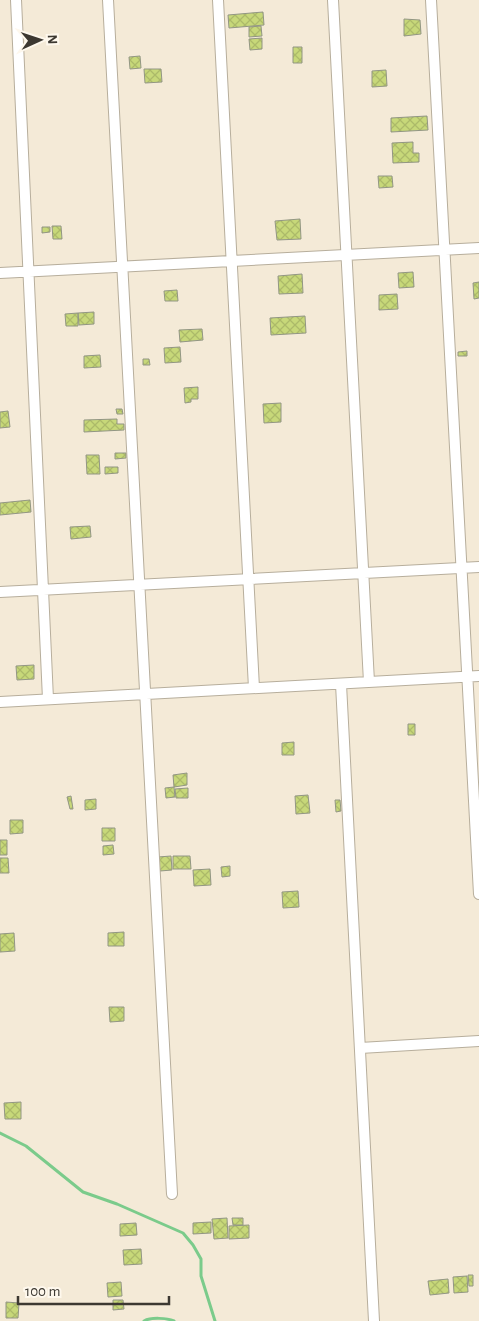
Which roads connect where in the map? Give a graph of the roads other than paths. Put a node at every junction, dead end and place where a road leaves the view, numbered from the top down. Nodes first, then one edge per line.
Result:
1 (16, 0) edge
2 (108, 0) edge
3 (218, 0) edge
4 (333, 0) edge
5 (432, 0) edge
6 (479, 248) edge
7 (445, 250) junction
8 (347, 255) junction
9 (231, 261) junction
10 (122, 266) junction
11 (28, 271) junction
12 (0, 273) edge
13 (479, 567) edge
14 (462, 568) junction
15 (363, 573) junction
16 (248, 579) junction
17 (139, 585) junction
18 (43, 590) junction
19 (0, 592) edge
20 (479, 676) edge
21 (468, 677) junction
22 (369, 682) junction
23 (341, 684) junction
24 (254, 688) junction
25 (145, 694) junction
26 (48, 699) junction
27 (0, 702) edge
28 (479, 894) edge
29 (479, 1041) edge
30 (360, 1048) junction
31 (172, 1194) dead end
32 (374, 1321) edge

1 - 11 street
2 - 10 street
3 - 9 street
4 - 8 street
5 - 7 street
6 - 7 street
7 - 8 street
7 - 14 street
8 - 9 street
8 - 15 street
9 - 10 street
9 - 16 street
10 - 11 street
10 - 17 street
11 - 12 street
11 - 18 street
13 - 14 street
14 - 15 street
14 - 21 street
15 - 16 street
15 - 22 street
16 - 17 street
16 - 24 street
17 - 18 street
17 - 25 street
18 - 19 street
18 - 26 street
20 - 21 street
21 - 22 street
21 - 28 street
22 - 23 street
23 - 24 street
23 - 30 street
24 - 25 street
25 - 26 street
25 - 31 street
26 - 27 street
29 - 30 street
30 - 32 street

